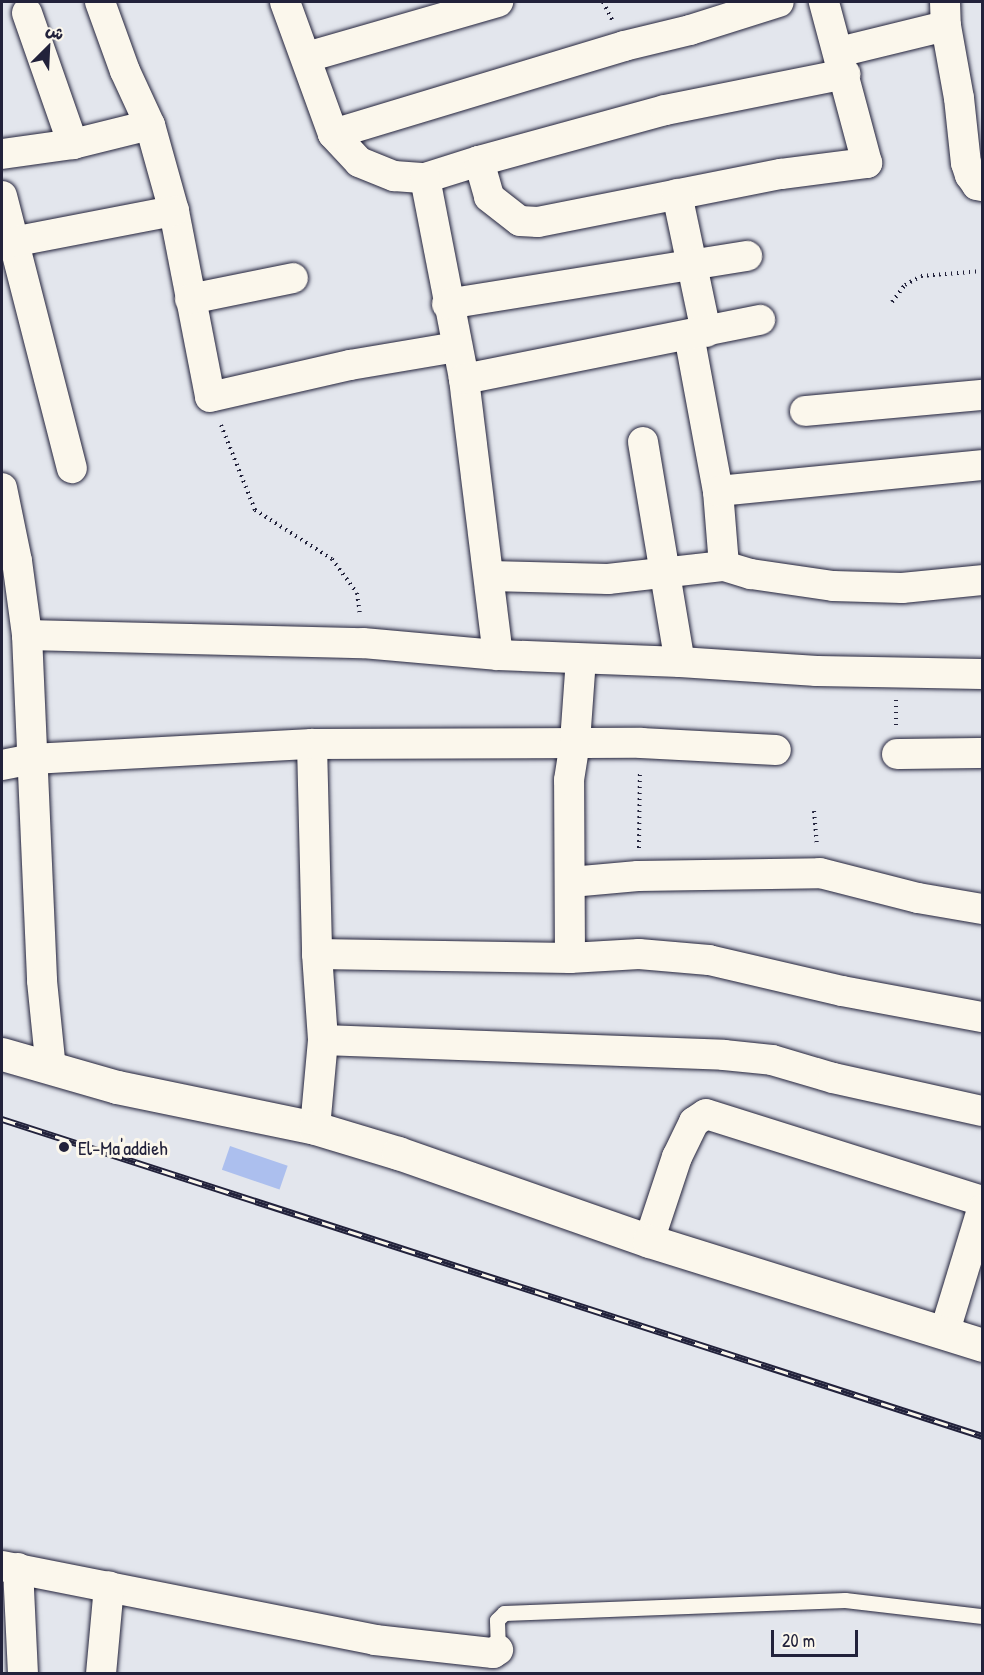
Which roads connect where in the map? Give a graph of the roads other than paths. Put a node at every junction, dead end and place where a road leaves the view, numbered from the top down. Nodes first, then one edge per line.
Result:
1 (100, 2) edge
2 (285, 2) edge
3 (498, 2) edge
4 (779, 2) edge
5 (824, 2) edge
6 (426, 12) edge
7 (27, 13) dead end
8 (945, 14) edge
9 (307, 57) junction
10 (842, 63) junction
11 (150, 125) junction
12 (333, 134) junction
13 (73, 144) junction
14 (2, 154) edge
15 (479, 161) junction
16 (425, 178) junction
17 (982, 186) edge
18 (676, 194) junction
19 (2, 196) edge
20 (174, 211) junction
21 (7, 242) edge
22 (747, 256) dead end
23 (692, 265) junction
24 (293, 278) dead end
25 (190, 298) junction
26 (447, 304) junction
27 (760, 320) dead end
28 (697, 334) junction
29 (456, 347) junction
30 (464, 379) junction
31 (982, 395) edge
32 (805, 411) dead end
33 (643, 442) dead end
34 (982, 465) edge
35 (72, 468) dead end
36 (2, 488) edge
37 (718, 491) junction
38 (724, 566) junction
39 (665, 571) junction
40 (490, 576) junction
41 (982, 580) edge
42 (27, 635) junction
43 (498, 656) junction
44 (581, 660) junction
45 (680, 662) junction
46 (982, 674) edge
47 (575, 742) junction
48 (312, 744) junction
49 (776, 750) dead end
50 (982, 753) edge
51 (897, 754) road end
52 (32, 759) junction
53 (2, 765) edge
54 (571, 882) junction
55 (982, 909) edge
56 (318, 954) junction
57 (570, 958) junction
58 (982, 1017) edge
59 (323, 1041) junction
60 (2, 1054) edge
61 (51, 1069) junction
62 (982, 1111) edge
63 (315, 1128) junction
64 (982, 1201) edge
65 (982, 1210) edge
66 (649, 1242) junction
67 (944, 1334) junction
68 (982, 1345) edge
69 (10, 1567) edge
70 (109, 1586) junction
71 (982, 1616) edge
72 (498, 1650) joint
73 (24, 1674) edge
74 (101, 1674) edge

1 - 11 street
2 - 9 street
3 - 6 street
4 - 12 street
5 - 10 street
6 - 9 street
7 - 13 street
8 - 10 street
8 - 17 street
9 - 12 street
10 - 15 street
10 - 18 street
11 - 13 street
11 - 20 street
12 - 16 street
13 - 14 street
15 - 16 street
15 - 18 street
16 - 26 street
18 - 23 street
19 - 21 street
20 - 21 street
20 - 25 street
21 - 35 street
22 - 23 street
23 - 26 street
23 - 28 street
24 - 25 street
25 - 29 street
26 - 29 street
27 - 28 street
28 - 30 street
28 - 37 street
29 - 30 street
30 - 40 street
31 - 32 street
33 - 39 street
34 - 37 street
36 - 42 street
37 - 38 street
38 - 39 street
38 - 41 street
39 - 40 street
39 - 45 street
40 - 43 street
42 - 43 street
42 - 52 street
43 - 44 street
44 - 45 street
44 - 47 street
45 - 46 street
47 - 48 street
47 - 49 street
47 - 54 street
48 - 52 street
48 - 56 street
50 - 51 street
52 - 53 street
52 - 61 street
54 - 55 street
54 - 57 street
56 - 57 street
56 - 59 street
57 - 58 street
59 - 62 street
59 - 63 street
60 - 61 main road
61 - 63 main road
63 - 66 main road
64 - 66 street
65 - 67 street
66 - 67 main road
67 - 68 main road
69 - 70 street
69 - 73 street
70 - 72 street
70 - 74 street
71 - 72 lane

